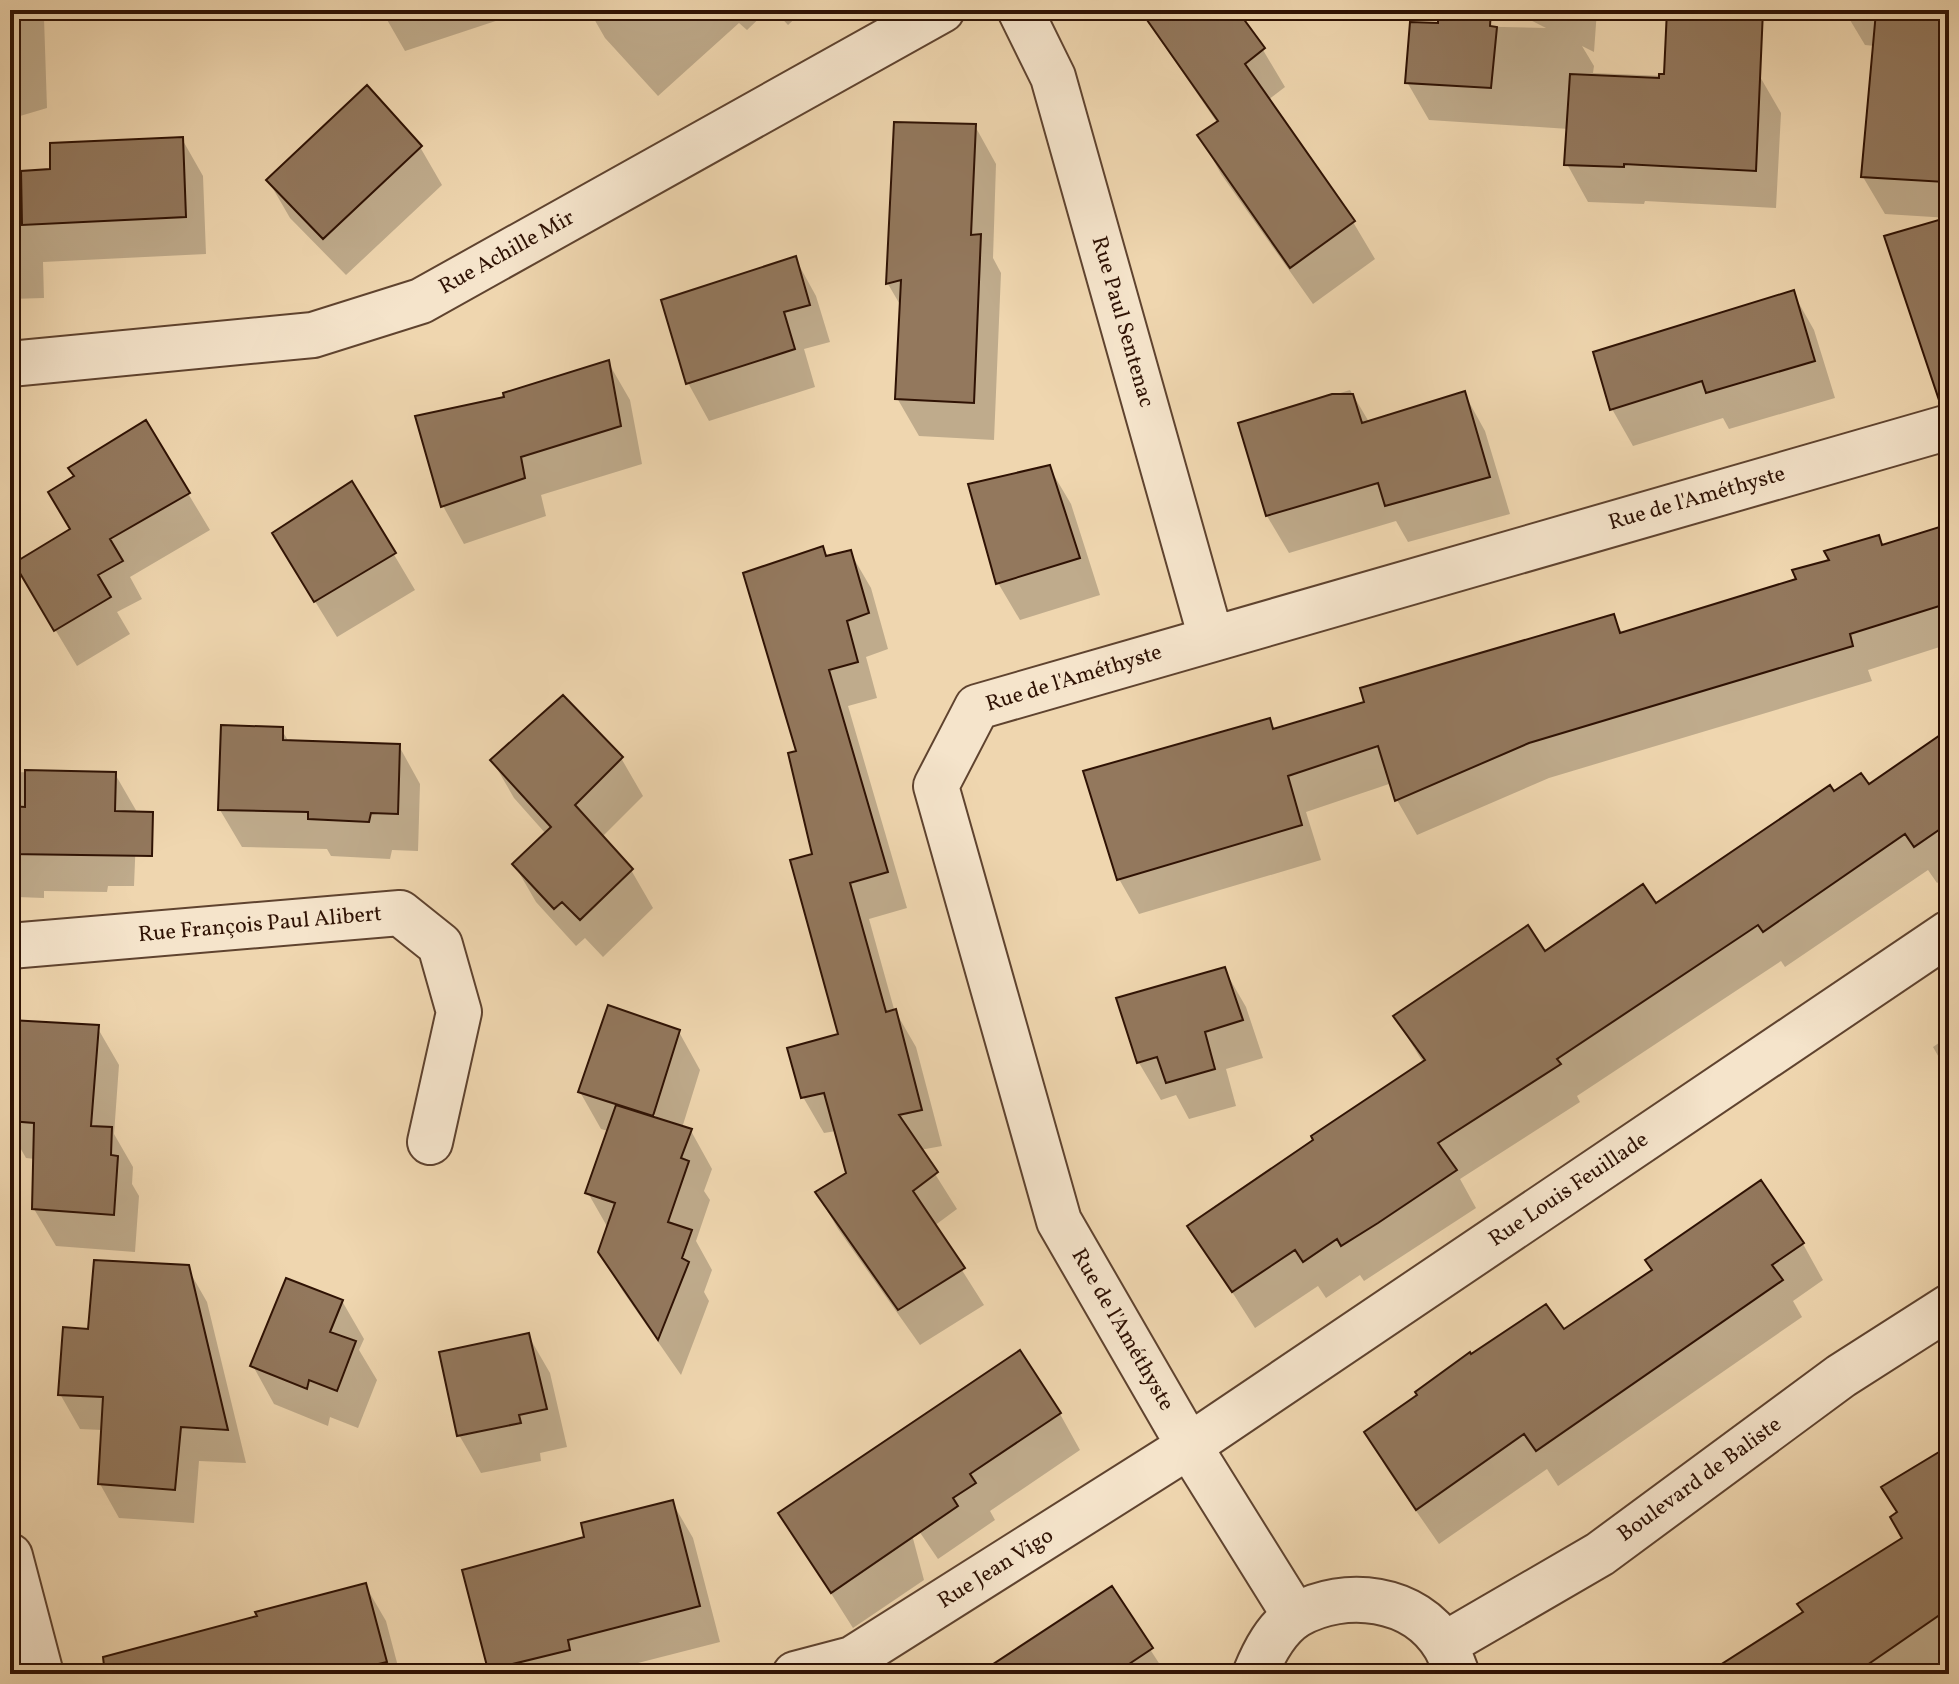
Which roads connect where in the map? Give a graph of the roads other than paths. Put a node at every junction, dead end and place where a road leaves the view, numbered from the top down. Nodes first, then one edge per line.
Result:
1 (942, 10) edge
2 (1020, 10) edge
3 (16, 367) edge
4 (1949, 427) edge
5 (1211, 638) junction
6 (1949, 933) edge
7 (10, 946) edge
8 (430, 1142) dead end
9 (1949, 1307) edge
10 (1189, 1446) junction
11 (10, 1556) edge
12 (1295, 1616) junction
13 (1451, 1659) edge
14 (41, 1674) edge
15 (795, 1674) edge
16 (1255, 1674) edge

1 - 3 street, Rue Achille Mir
2 - 5 street, Rue Paul Sentenac
4 - 5 street, Rue de l'Améthyste
5 - 10 street, Rue de l'Améthyste
6 - 10 street, Rue Louis Feuillade
7 - 8 street, Rue François Paul Alibert
9 - 13 street, Boulevard de Baliste
10 - 12 street, Rue de l'Améthyste
10 - 15 street, Rue Jean Vigo
11 - 14 street
12 - 13 street
12 - 16 street

